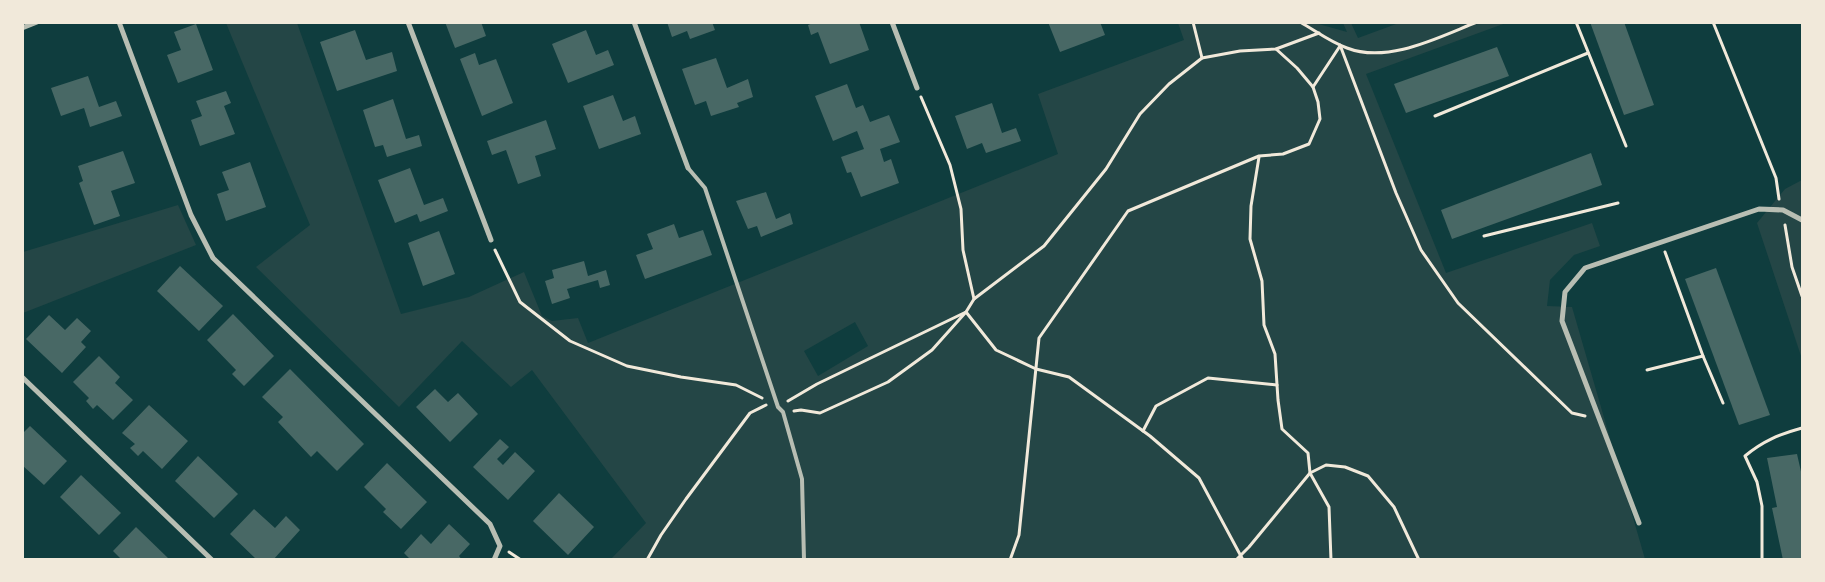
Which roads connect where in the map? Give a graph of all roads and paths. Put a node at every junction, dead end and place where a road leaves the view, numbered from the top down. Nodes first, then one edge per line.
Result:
1 (37, 22) edge
2 (119, 22) edge
3 (408, 22) edge
4 (634, 22) edge
5 (892, 22) edge
6 (1193, 22) edge
7 (1300, 22) edge
8 (1477, 22) edge
9 (1576, 22) edge
10 (1713, 22) edge
11 (22, 28) edge
12 (1319, 34) junction
13 (1340, 45) junction
14 (1276, 49) junction
15 (1588, 52) junction
16 (1202, 58) junction
17 (1313, 87) junction
18 (917, 88) joint
19 (1435, 116) dead end
20 (1626, 146) dead end
21 (1259, 156) junction
22 (688, 168) joint
23 (1618, 203) dead end
24 (1783, 210) junction
25 (1802, 220) edge
26 (1484, 236) dead end
27 (491, 240) joint
28 (1662, 243) junction
29 (1802, 296) edge
30 (974, 299) junction
31 (966, 312) junction
32 (1703, 356) junction
33 (1036, 368) junction
34 (1647, 370) dead end
35 (22, 376) edge
36 (1277, 385) junction
37 (1723, 403) dead end
38 (778, 407) junction
39 (783, 412) junction
40 (1599, 419) junction
41 (1802, 428) edge
42 (1142, 431) junction
43 (1310, 473) junction
44 (1639, 523) dead end
45 (1241, 558) edge
46 (212, 560) edge
47 (494, 560) edge
48 (647, 560) edge
49 (804, 560) edge
50 (1010, 560) edge
51 (1236, 560) edge
52 (1331, 560) edge
53 (1419, 560) edge
54 (1762, 560) edge

1 - 11 street
2 - 47 street
3 - 27 street
4 - 22 street
5 - 18 street
6 - 16 path
7 - 12 path
8 - 13 path
9 - 15 path
10 - 24 path
12 - 13 path
12 - 14 path
13 - 17 path
13 - 40 path
14 - 16 path
14 - 17 path
15 - 19 path
15 - 20 path
16 - 30 path
17 - 21 path
18 - 30 path
21 - 33 path
21 - 36 path
22 - 38 lane
23 - 26 path
24 - 25 street
24 - 28 street
24 - 29 path
27 - 38 path
28 - 32 path
28 - 40 street
30 - 31 path
31 - 33 path
31 - 38 path
31 - 39 path
32 - 34 path
32 - 37 path
33 - 42 path
33 - 50 path
35 - 46 street
36 - 42 path
36 - 43 path
38 - 39 lane
38 - 48 path
39 - 49 lane
40 - 44 street
41 - 54 path
42 - 45 path
43 - 45 path
43 - 52 path
43 - 53 path
45 - 51 path

